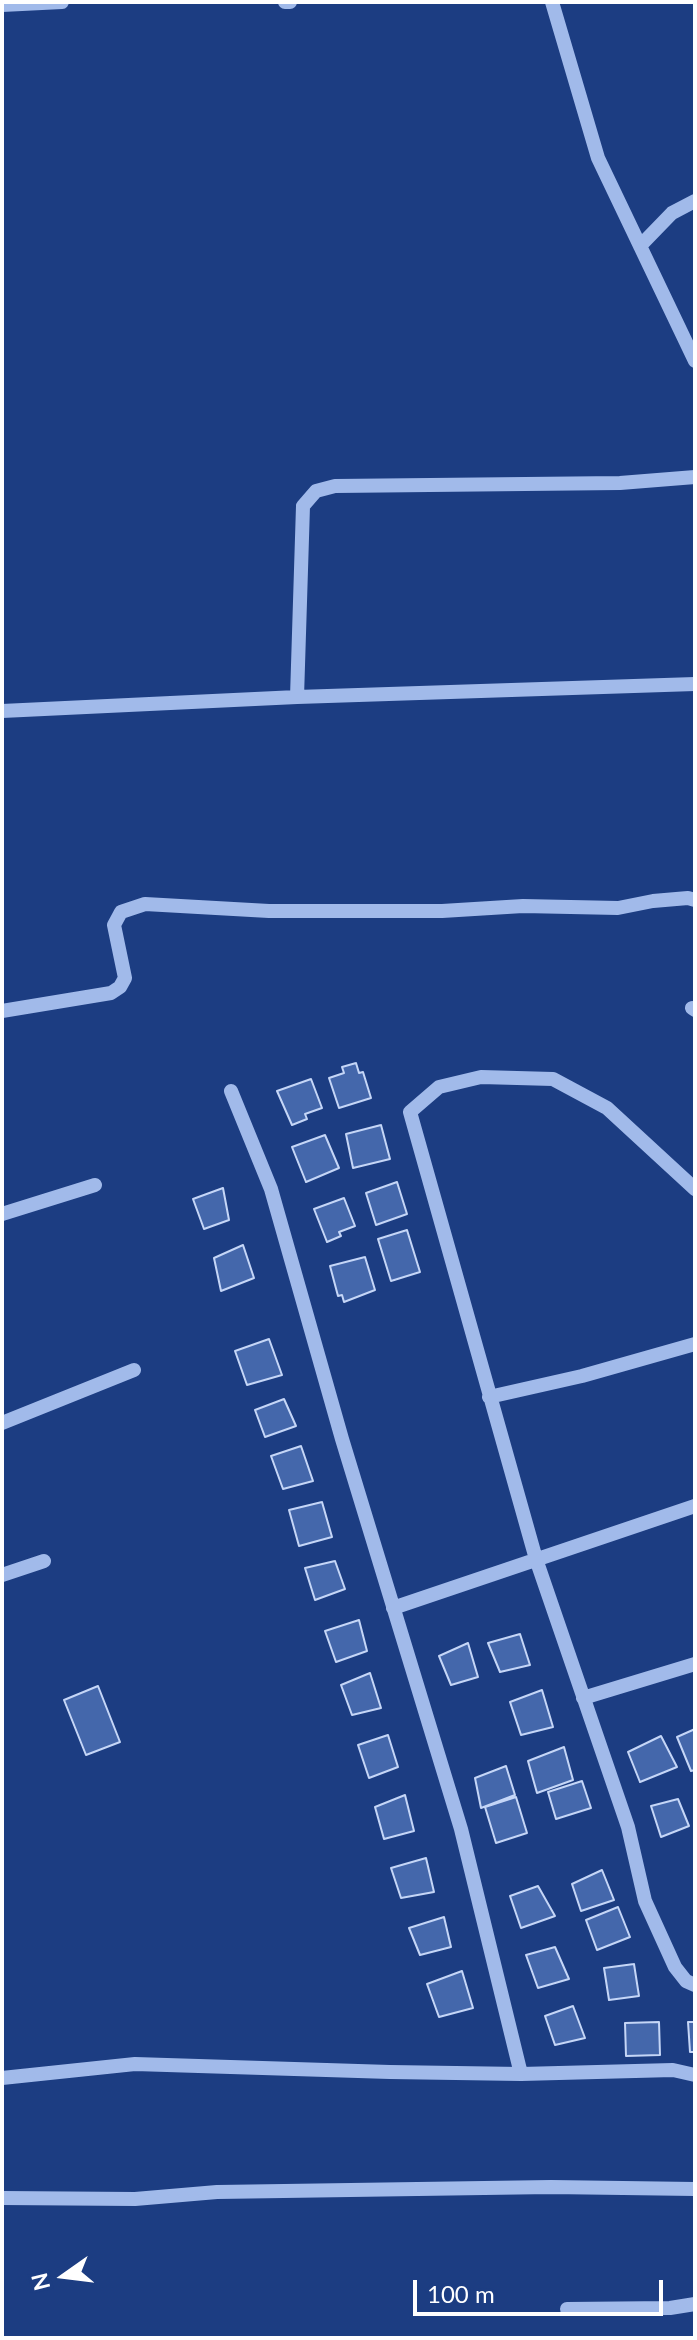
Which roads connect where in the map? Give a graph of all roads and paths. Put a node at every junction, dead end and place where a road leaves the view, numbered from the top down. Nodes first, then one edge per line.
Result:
1 (62, 2) edge
2 (552, 2) edge
3 (2, 5) edge
4 (695, 201) edge
5 (640, 246) junction
6 (695, 361) edge
7 (695, 477) edge
8 (695, 684) edge
9 (297, 697) junction
10 (2, 711) edge
11 (695, 900) edge
12 (2, 1011) edge
13 (231, 1091) dead end
14 (95, 1185) dead end
15 (695, 1189) edge
16 (2, 1214) edge
17 (695, 1344) edge
18 (134, 1370) dead end
19 (489, 1397) junction
20 (2, 1423) edge
21 (695, 1506) edge
22 (536, 1559) junction
23 (44, 1561) dead end
24 (2, 1575) edge
25 (393, 1608) junction
26 (695, 1664) edge
27 (583, 1698) junction
28 (695, 1985) edge
29 (521, 2074) junction
30 (695, 2075) edge
31 (2, 2078) edge
32 (695, 2189) edge
33 (2, 2198) edge
34 (695, 2304) edge
35 (567, 2309) dead end

1 - 3 street
2 - 5 street
4 - 5 street
5 - 6 street
7 - 9 street
8 - 9 street
9 - 10 street
11 - 12 street
13 - 25 street
14 - 16 street
15 - 19 street
17 - 19 street
18 - 20 street
19 - 22 street
21 - 22 street
22 - 25 street
22 - 27 street
23 - 24 street
25 - 29 street
26 - 27 street
27 - 28 street
29 - 30 street
29 - 31 street
32 - 33 street
34 - 35 street

